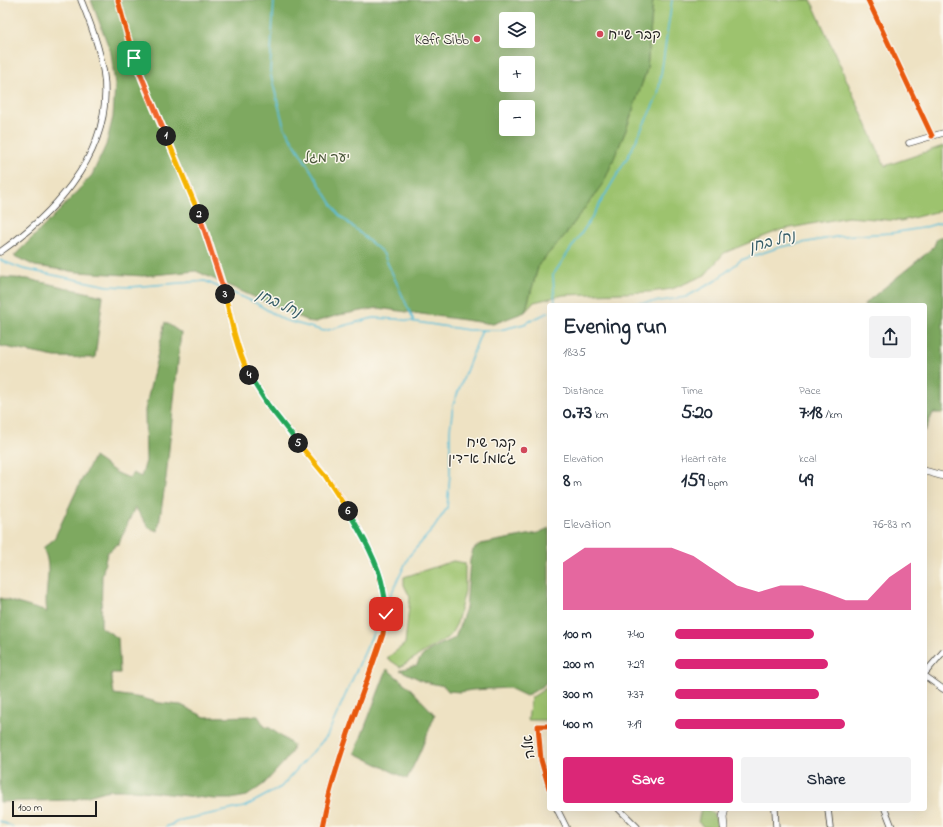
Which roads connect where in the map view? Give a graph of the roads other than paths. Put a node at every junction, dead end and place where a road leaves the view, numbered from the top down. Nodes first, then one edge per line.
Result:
1 (81, 0) edge
2 (118, 0) edge
3 (868, 0) edge
4 (943, 133) edge
5 (932, 136) junction
6 (909, 143) dead end
7 (0, 252) edge
8 (927, 472) edge
9 (943, 476) edge
10 (943, 652) edge
11 (927, 672) edge
12 (927, 677) edge
13 (943, 689) edge
14 (547, 726) edge
15 (547, 781) edge
16 (558, 811) edge
17 (621, 811) edge
18 (721, 811) edge
19 (725, 811) edge
20 (775, 811) edge
21 (828, 811) edge
22 (886, 811) edge
23 (723, 818) junction
24 (322, 827) edge
25 (566, 827) edge
26 (637, 827) edge
27 (724, 827) edge
28 (776, 827) edge
29 (830, 827) edge
30 (892, 827) edge

1 - 7 street
2 - 24 street
3 - 5 street
4 - 5 street
5 - 6 street
8 - 9 street
10 - 11 street
12 - 13 street
14 - 15 street, אלה
16 - 25 street
17 - 26 street
18 - 23 street
19 - 23 street
20 - 28 street
21 - 29 street
22 - 30 street
23 - 27 street

